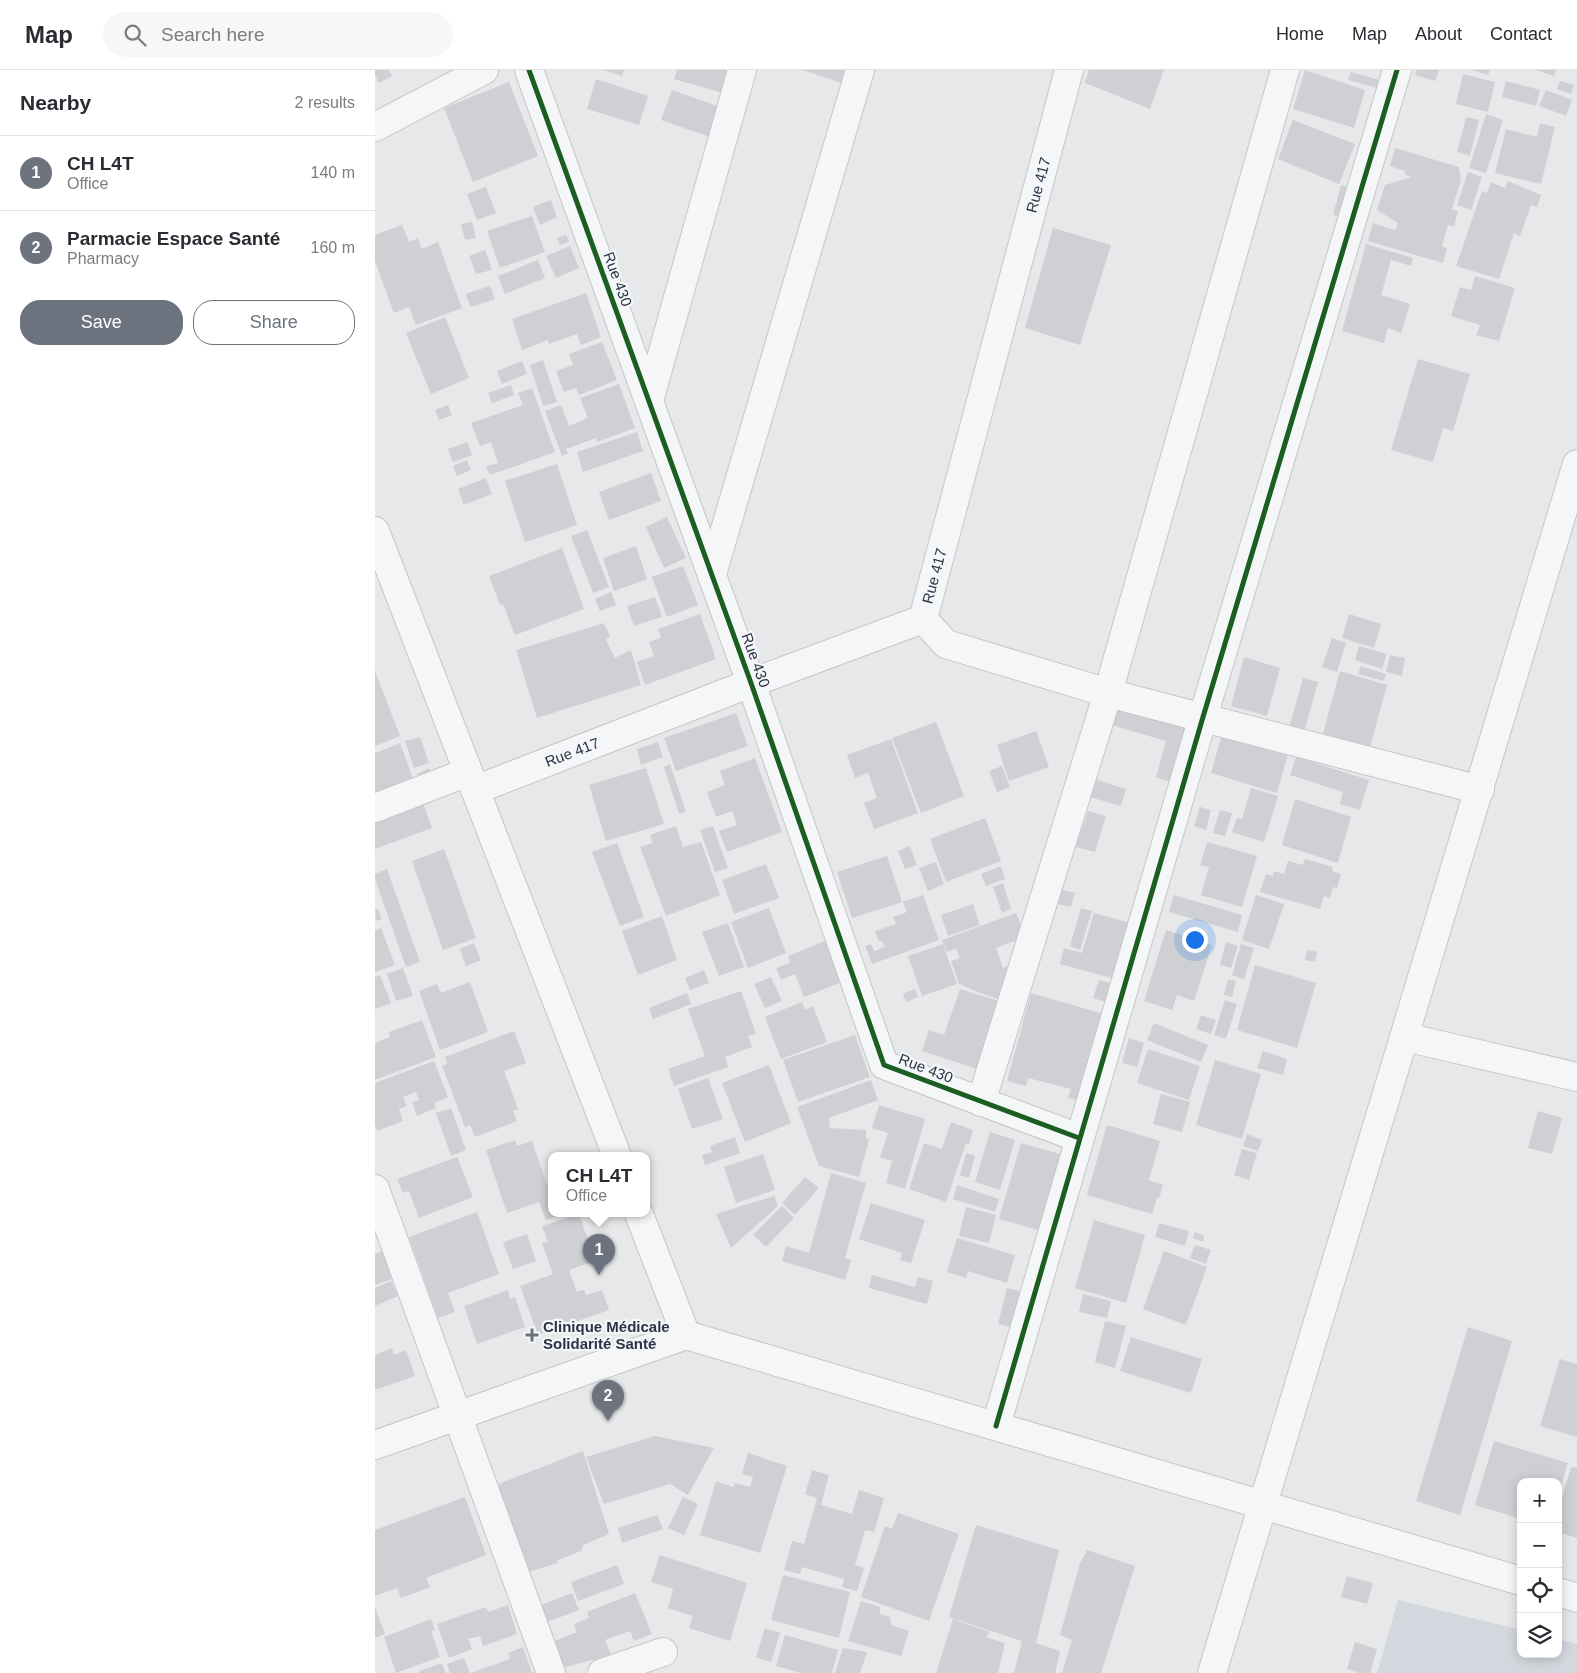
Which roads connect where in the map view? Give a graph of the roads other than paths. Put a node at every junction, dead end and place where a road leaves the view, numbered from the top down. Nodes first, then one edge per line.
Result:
1 (484, 70) edge
2 (529, 70) edge
3 (742, 70) edge
4 (860, 70) edge
5 (1069, 70) edge
6 (1285, 70) edge
7 (1397, 70) edge
8 (375, 127) edge
9 (649, 401) junction
10 (1577, 464) edge
11 (375, 531) edge
12 (712, 574) junction
13 (923, 619) junction
14 (751, 683) junction
15 (1108, 693) junction
16 (1203, 717) junction
17 (472, 781) junction
18 (1480, 790) junction
19 (375, 808) edge
20 (1405, 1037) junction
21 (1577, 1078) edge
22 (981, 1102) junction
23 (1079, 1138) junction
24 (615, 1152) edge
25 (375, 1189) edge
26 (640, 1217) edge
27 (686, 1335) junction
28 (458, 1415) junction
29 (996, 1426) junction
30 (375, 1445) edge
31 (1263, 1505) junction
32 (1517, 1580) edge
33 (1562, 1593) edge
34 (1577, 1598) edge
35 (663, 1652) dead end
36 (551, 1673) edge
37 (602, 1673) edge
38 (1212, 1673) edge

1 - 8 street
2 - 9 street, Rue 430
3 - 9 street
4 - 12 street
5 - 13 street, Rue 417
6 - 15 street
7 - 16 street
9 - 12 street, Rue 430
10 - 18 street
11 - 17 street
12 - 14 street, Rue 430
13 - 14 street, Rue 417
13 - 15 street
14 - 17 street, Rue 417
14 - 22 street, Rue 430
15 - 16 street
15 - 22 street
16 - 18 street
16 - 23 street
17 - 19 street, Rue 417
17 - 24 street
18 - 20 street
20 - 21 street
20 - 31 street
22 - 23 street, Rue 430
23 - 29 street
25 - 28 street
26 - 27 street
27 - 28 street
27 - 29 street
28 - 30 street
28 - 36 street
29 - 31 street
31 - 32 street
31 - 38 street
33 - 34 street
35 - 37 street

